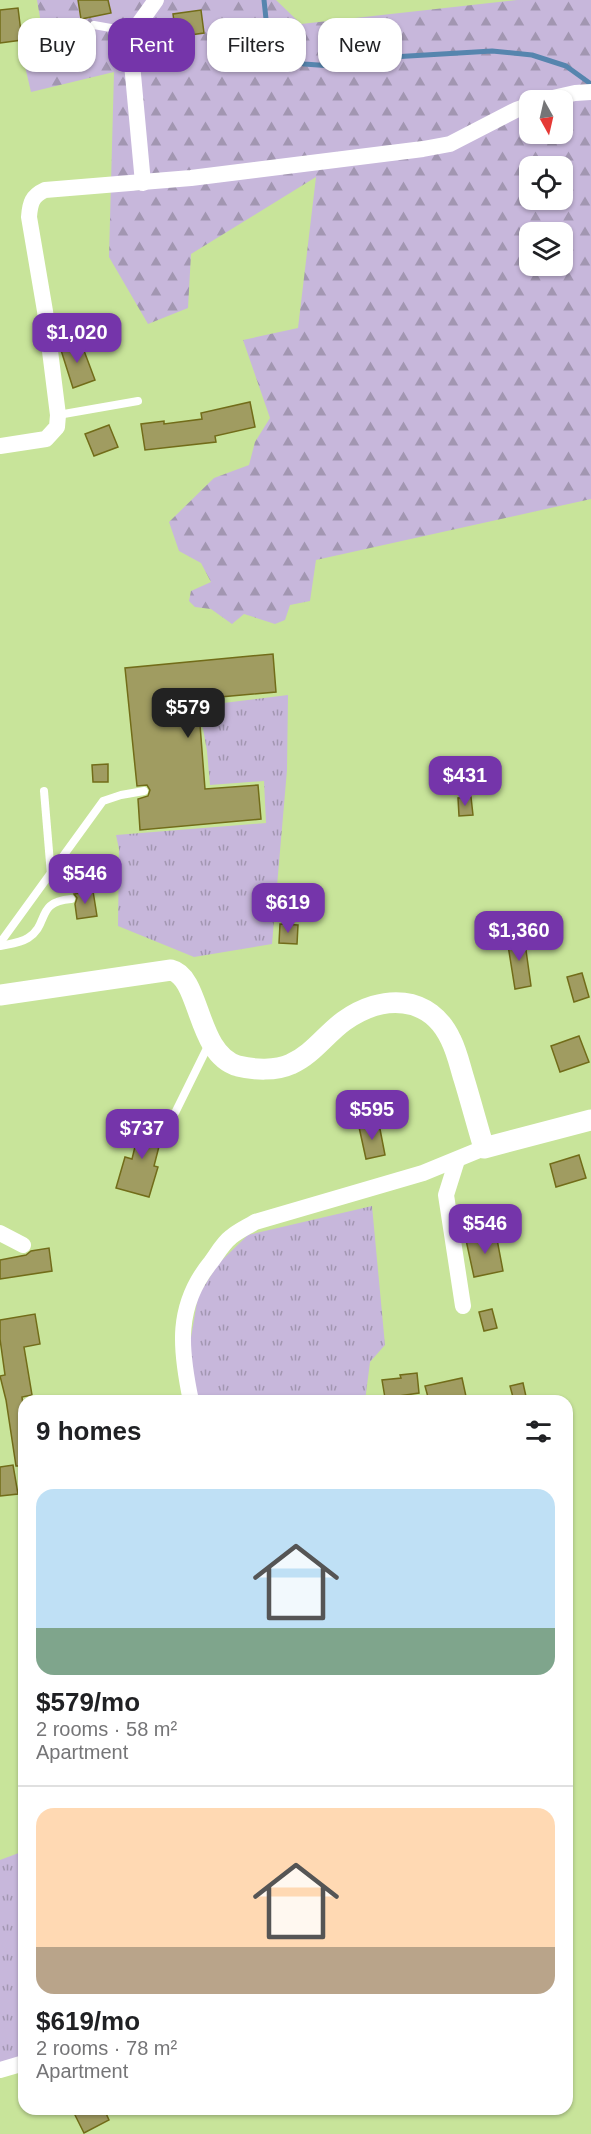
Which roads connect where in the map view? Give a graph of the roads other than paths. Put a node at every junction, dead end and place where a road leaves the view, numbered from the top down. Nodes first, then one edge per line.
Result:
1 (156, 0) edge
2 (143, 18) edge
3 (133, 72) edge
4 (591, 92) edge
5 (573, 93) edge
6 (519, 109) edge
7 (143, 183) junction
8 (138, 401) dead end
9 (58, 415) junction
10 (0, 446) edge
11 (44, 791) dead end
12 (144, 791) dead end
13 (51, 875) junction
14 (71, 899) dead end
15 (0, 945) edge
16 (0, 995) edge
17 (211, 1041) junction
18 (175, 1113) dead end
19 (591, 1120) edge
20 (484, 1148) junction
21 (457, 1160) junction
22 (0, 1233) edge
23 (23, 1245) dead end
24 (463, 1306) dead end
25 (190, 1395) edge
26 (18, 2064) edge
27 (0, 2070) edge

1 - 2 street
3 - 7 street
4 - 5 street
6 - 7 street
7 - 9 street
8 - 9 lane
9 - 10 street
11 - 13 lane
12 - 13 lane
13 - 15 lane
14 - 15 lane
16 - 17 street
17 - 18 lane
17 - 20 street
19 - 20 street
20 - 21 street
21 - 24 street
21 - 25 street
22 - 23 street
26 - 27 street

